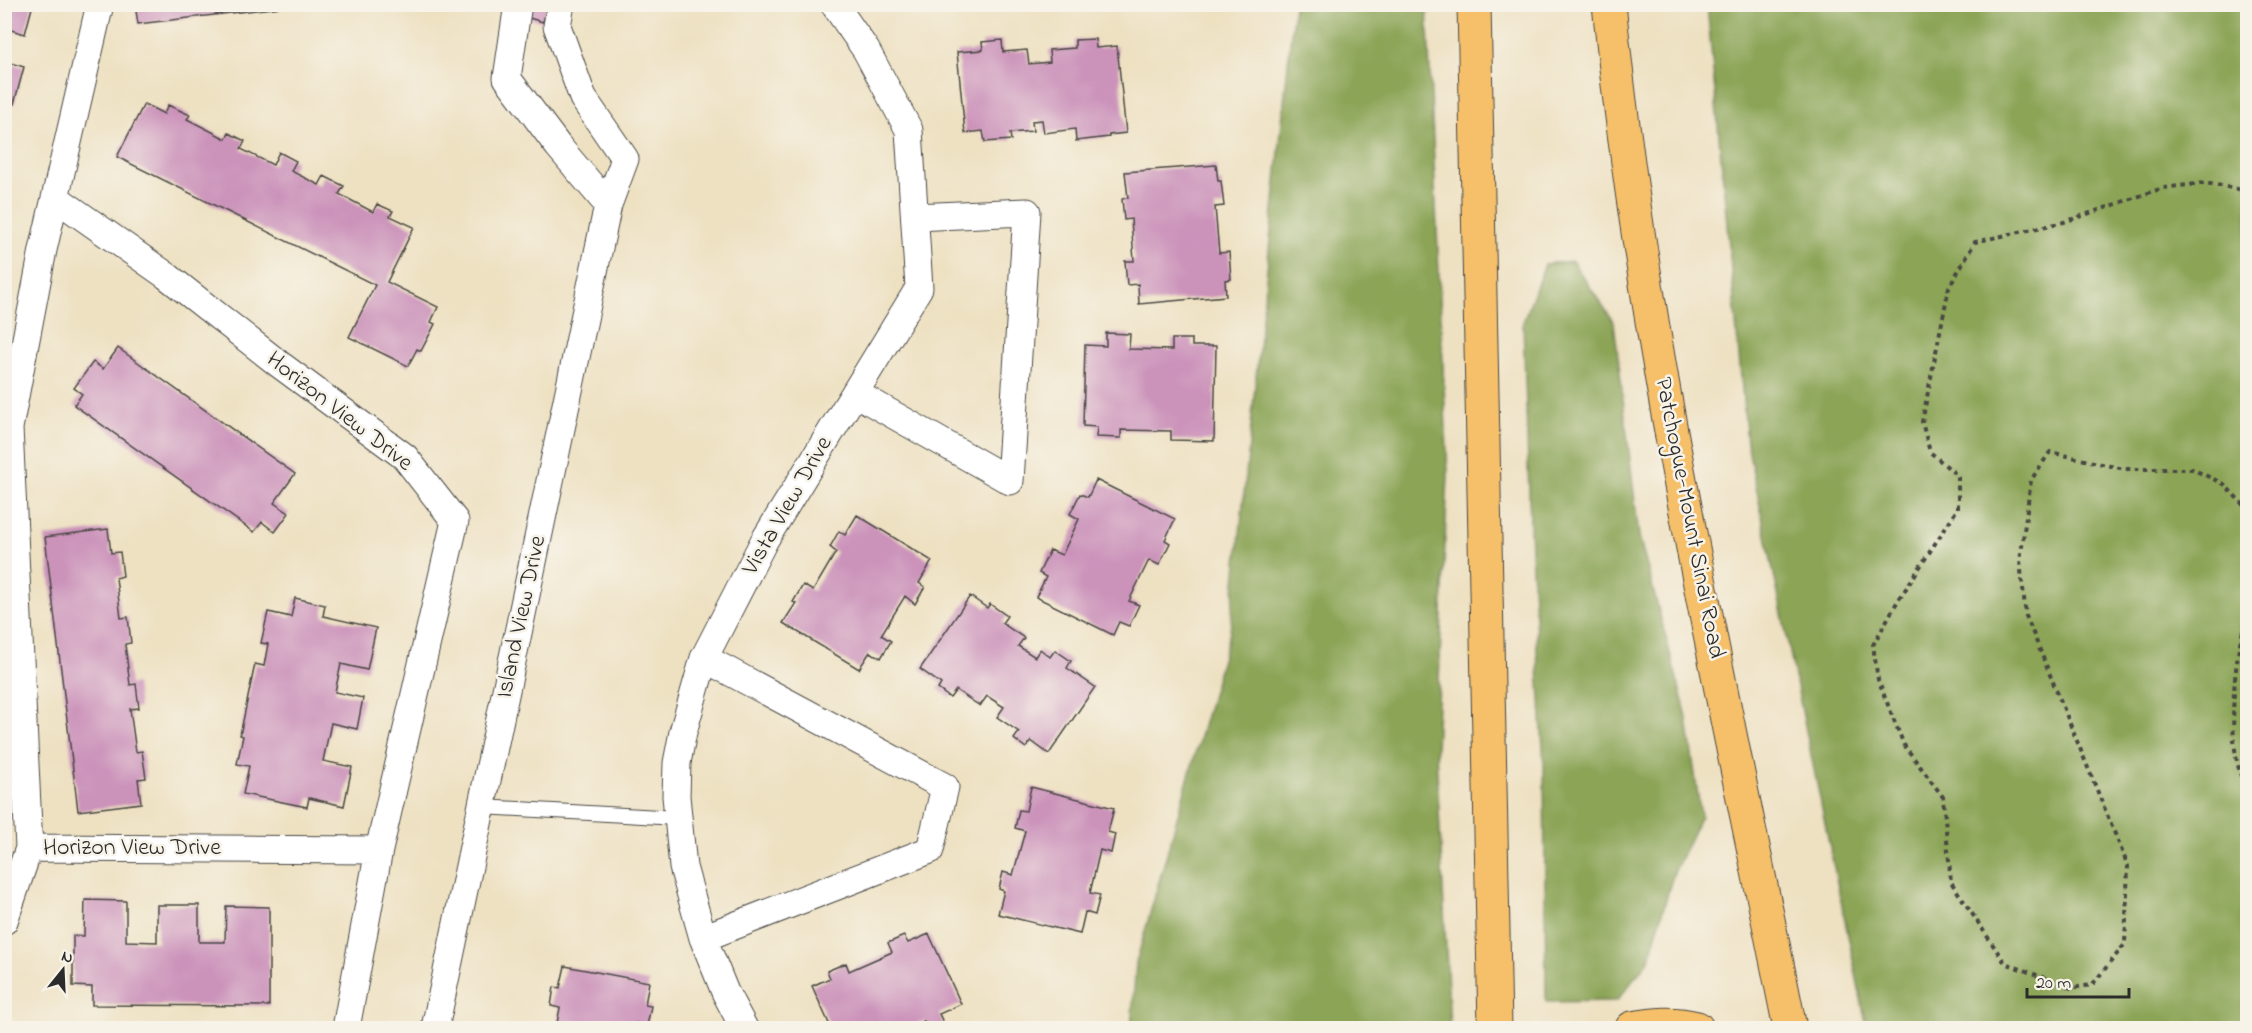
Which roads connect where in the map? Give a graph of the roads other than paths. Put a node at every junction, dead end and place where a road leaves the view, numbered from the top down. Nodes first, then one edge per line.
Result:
1 (100, 4) edge
2 (518, 4) edge
3 (561, 4) edge
4 (834, 4) edge
5 (1474, 4) edge
6 (1609, 4) edge
7 (56, 198) junction
8 (608, 205) junction
9 (915, 217) junction
10 (855, 393) junction
11 (704, 658) junction
12 (482, 807) junction
13 (677, 818) junction
14 (29, 848) junction
15 (379, 850) junction
16 (4, 921) edge
17 (703, 938) junction
18 (346, 1029) edge
19 (435, 1029) edge
20 (744, 1029) edge
21 (1495, 1029) edge
22 (1632, 1029) edge
23 (1697, 1029) edge
24 (1791, 1029) edge

1 - 7 street, Horizon View Drive
2 - 8 street
3 - 8 street
4 - 9 street, Vista View Drive
5 - 21 highway
6 - 24 highway, Patchogue-Mount Sinai Road
7 - 14 street, Horizon View Drive
7 - 15 street, Horizon View Drive
8 - 12 street, Island View Drive
9 - 10 street, Vista View Drive
9 - 10 street
10 - 11 street, Vista View Drive
11 - 13 street, Vista View Drive
11 - 17 street
12 - 13 lane
12 - 19 street, Island View Drive
13 - 17 street, Vista View Drive
14 - 15 street, Horizon View Drive
14 - 16 street, Horizon View Drive
15 - 18 street, Horizon View Drive
17 - 20 street, Vista View Drive
22 - 23 highway

